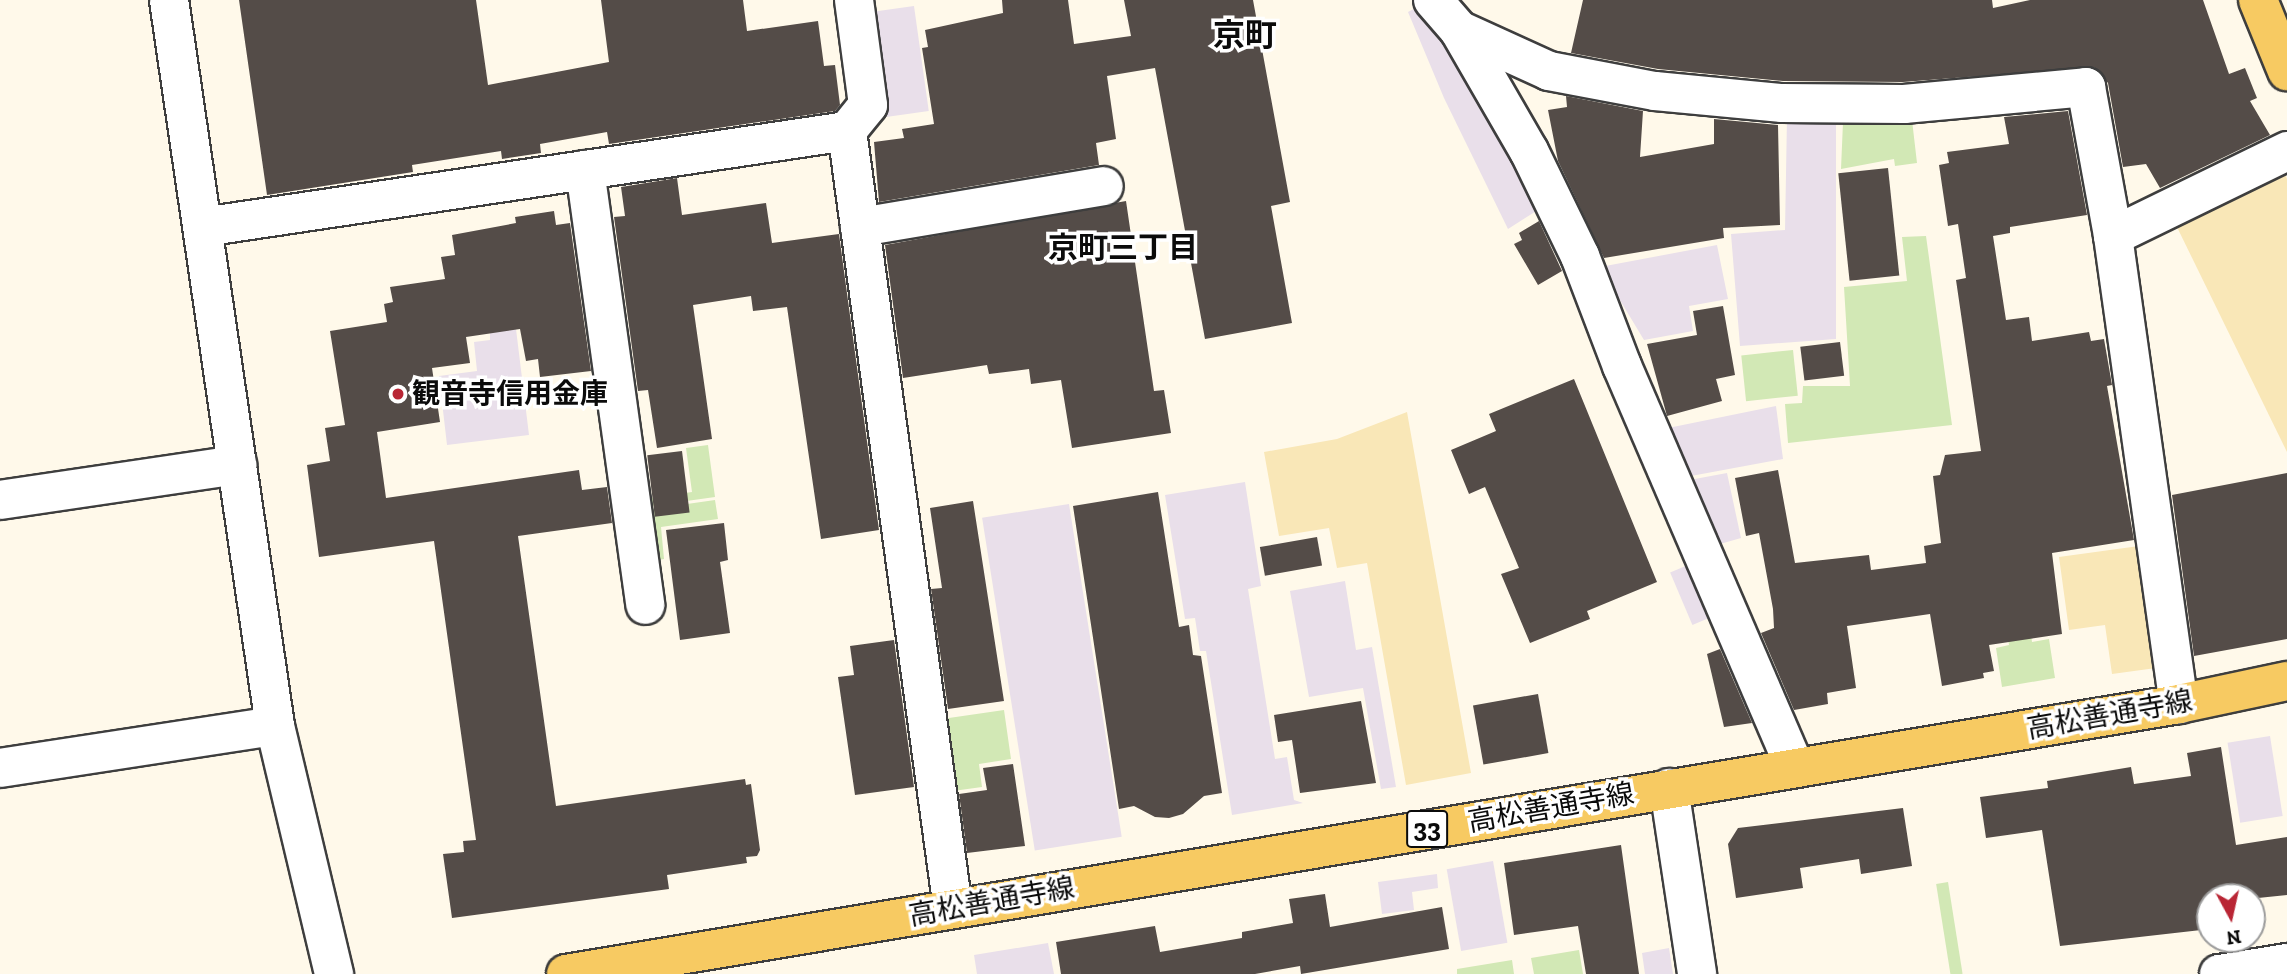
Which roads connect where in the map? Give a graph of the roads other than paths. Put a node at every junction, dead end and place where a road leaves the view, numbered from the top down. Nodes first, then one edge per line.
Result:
1 (169, 0) edge
2 (854, 0) edge
3 (1433, 0) edge
4 (2258, 0) edge
5 (1459, 30) junction
6 (2287, 71) edge
7 (847, 131) junction
8 (2287, 151) edge
9 (585, 170) junction
10 (1104, 186) dead end
11 (203, 227) junction
12 (860, 227) junction
13 (2113, 236) junction
14 (237, 465) junction
15 (0, 500) edge
16 (645, 605) dead end
17 (2287, 681) edge
18 (2179, 704) junction
19 (275, 726) junction
20 (1795, 767) junction
21 (0, 768) edge
22 (1669, 788) junction
23 (953, 909) junction
24 (2287, 963) edge
25 (2232, 973) edge
26 (334, 974) edge
27 (566, 974) edge
28 (1697, 974) edge

1 - 11 street
2 - 7 street
3 - 5 street
4 - 6 main road
5 - 13 street
5 - 20 street
7 - 9 street
7 - 12 street
8 - 13 street
9 - 11 street
9 - 16 street
10 - 12 street
11 - 14 street
12 - 23 street
13 - 18 street
14 - 15 street
14 - 19 street
17 - 18 main road, 高松善通寺線 / 33
18 - 20 main road, 高松善通寺線 / 33
19 - 21 street
19 - 26 street
20 - 22 main road, 高松善通寺線 / 33
22 - 23 main road, 高松善通寺線 / 33
22 - 28 street
23 - 27 main road, 高松善通寺線 / 33
24 - 25 street

